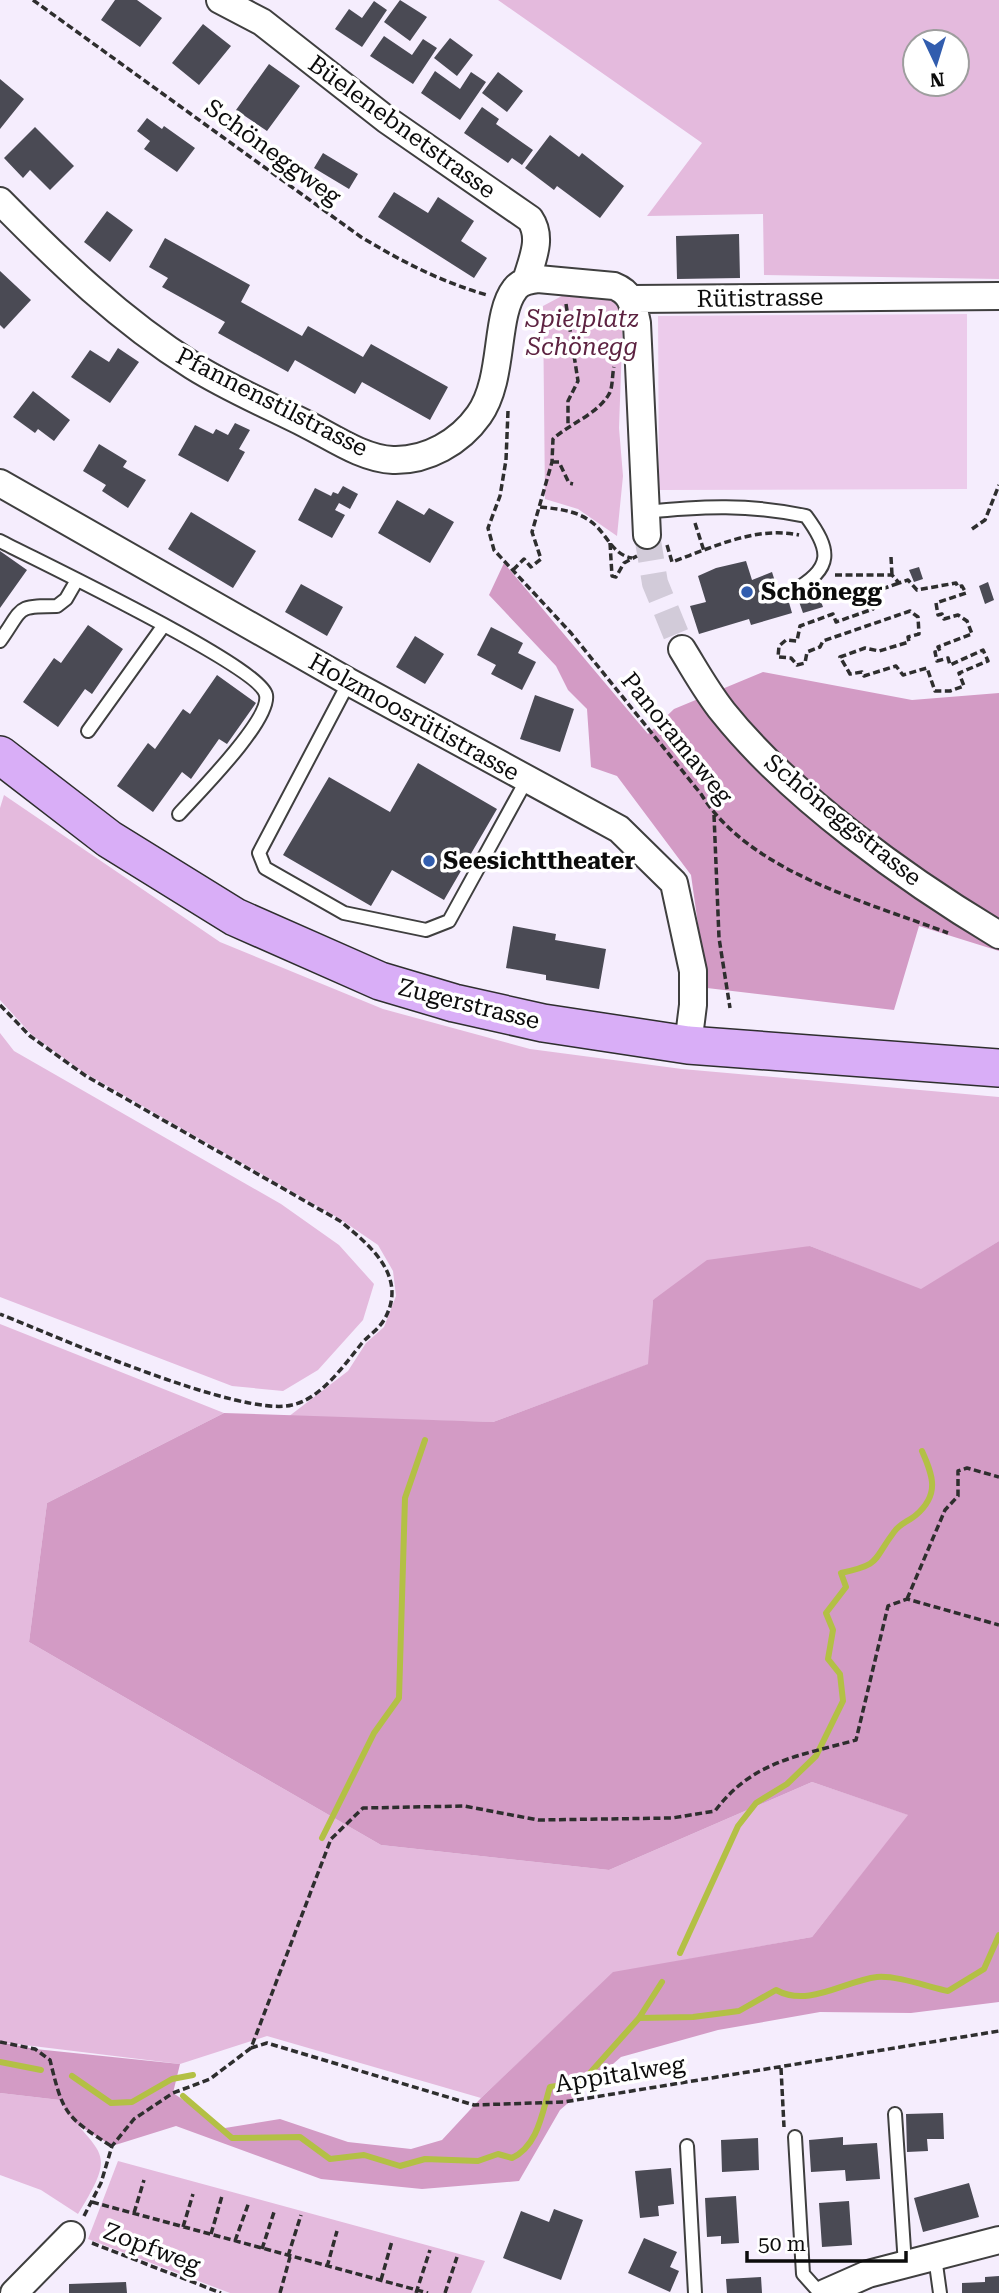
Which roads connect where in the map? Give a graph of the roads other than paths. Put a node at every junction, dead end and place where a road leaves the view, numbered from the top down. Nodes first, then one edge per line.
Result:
1 (220, 0) edge
2 (0, 201) edge
3 (526, 281) junction
4 (999, 296) edge
5 (632, 299) junction
6 (1, 485) edge
7 (648, 538) joint
8 (0, 541) edge
9 (76, 580) junction
10 (793, 591) dead end
11 (164, 625) junction
12 (0, 640) edge
13 (682, 649) tunnel mouth
14 (349, 682) junction
15 (88, 731) dead end
16 (0, 755) edge
17 (527, 779) junction
18 (179, 814) dead end
19 (999, 935) edge
20 (688, 1045) junction
21 (999, 1068) edge
22 (895, 2114) dead end
23 (796, 2137) dead end
24 (687, 2146) dead end
25 (71, 2235) road end
26 (999, 2240) edge
27 (935, 2257) junction
28 (905, 2265) junction
29 (14, 2293) edge
30 (695, 2293) edge
31 (822, 2293) edge
32 (940, 2293) edge

1 - 3 street, Büelenebnetstrasse
2 - 3 street, Pfannenstilstrasse
3 - 5 street, Rütistrasse
4 - 5 street, Rütistrasse
5 - 7 street
6 - 14 street, Holzmoosrütistrasse
7 - 10 lane
8 - 9 lane
9 - 11 lane
9 - 12 lane
11 - 15 lane
11 - 18 lane
13 - 19 street, Schöneggstrasse
14 - 17 street, Holzmoosrütistrasse
14 - 17 lane
16 - 20 main road, Zugerstrasse
17 - 20 street, Holzmoosrütistrasse
20 - 21 main road, Zugerstrasse
22 - 28 lane
23 - 31 lane
24 - 30 lane
25 - 29 street
26 - 27 street
27 - 28 street
27 - 32 lane
28 - 31 street

